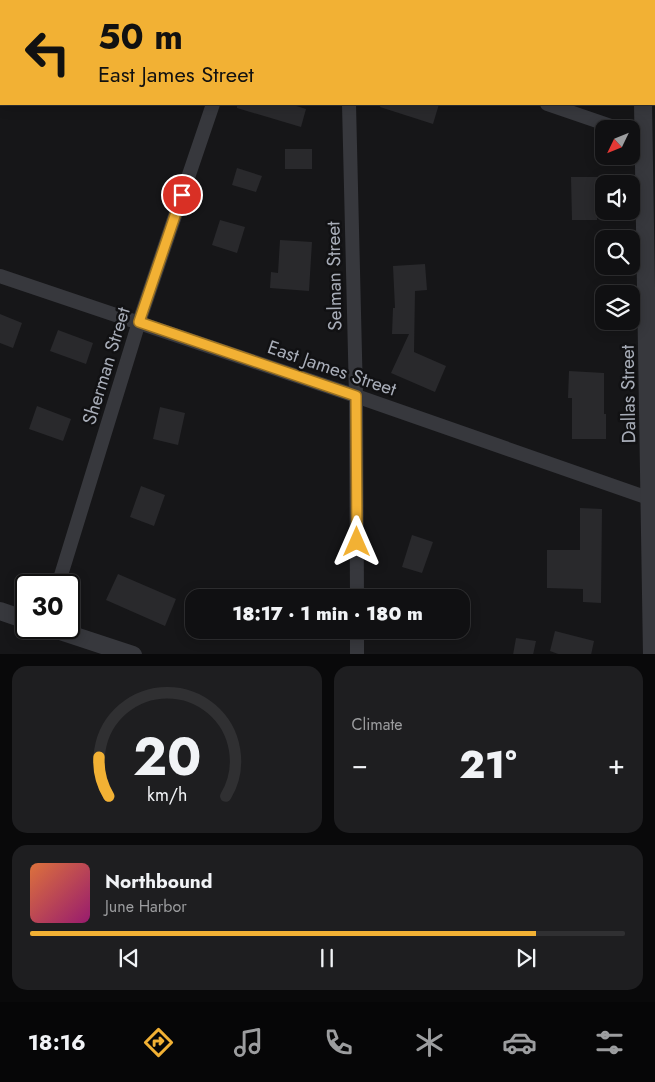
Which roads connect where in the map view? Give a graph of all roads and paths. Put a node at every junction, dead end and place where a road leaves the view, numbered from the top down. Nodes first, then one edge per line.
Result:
1 (213, 105) edge
2 (349, 105) edge
3 (550, 105) edge
4 (644, 105) edge
5 (595, 120) edge
6 (640, 125) edge
7 (639, 165) edge
8 (0, 276) edge
9 (139, 322) junction
10 (356, 396) junction
11 (651, 499) junction
12 (61, 574) edge
13 (357, 589) edge
14 (0, 612) edge
15 (15, 617) edge
16 (80, 637) edge
17 (357, 639) edge
18 (133, 654) edge
19 (358, 654) edge
20 (652, 654) edge

1 - 9 street, Sherman Street
2 - 10 street, Selman Street
3 - 5 street
4 - 6 street, Dallas Street
7 - 11 street, Dallas Street
8 - 9 street, East James Street
9 - 10 street, East James Street
9 - 12 street, Sherman Street
10 - 11 street, East James Street
10 - 13 street, Selman Street
11 - 20 street, Dallas Street
14 - 15 street
16 - 18 street
17 - 19 street

